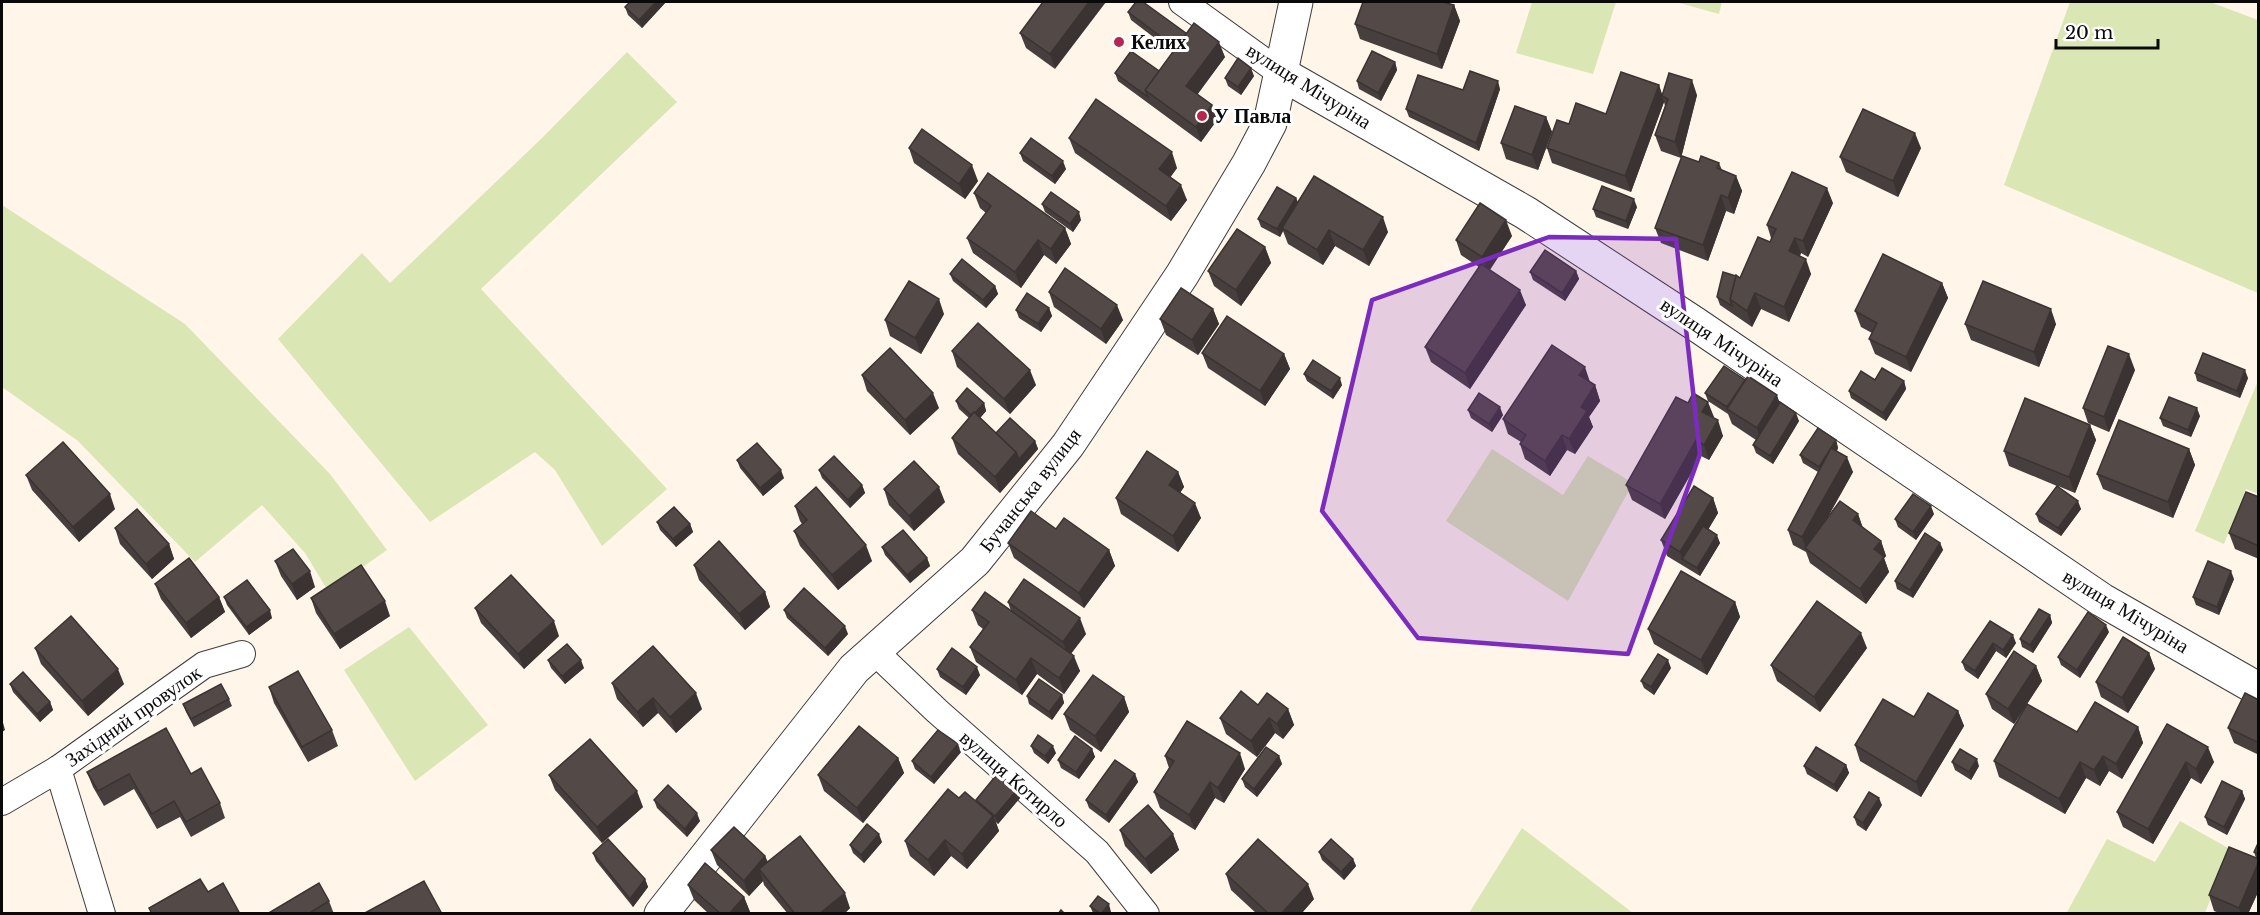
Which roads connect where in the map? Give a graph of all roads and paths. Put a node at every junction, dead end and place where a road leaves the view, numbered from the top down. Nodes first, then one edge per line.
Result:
1 (1182, 2) edge
2 (1296, 2) edge
3 (1282, 74) junction
4 (874, 651) junction
5 (242, 654) dead end
6 (2259, 688) edge
7 (58, 769) junction
8 (2, 802) edge
9 (102, 914) edge
10 (661, 914) edge
11 (1146, 914) edge

1 - 3 street, вулиця Мічуріна
2 - 3 street, Бучанська вулиця
3 - 4 street, Бучанська вулиця
3 - 6 street, вулиця Мічуріна
4 - 10 street, Бучанська вулиця
4 - 11 street, вулиця Котирло
5 - 7 street, Західний провулок
7 - 8 street, Західний провулок
7 - 9 street, Західний провулок

